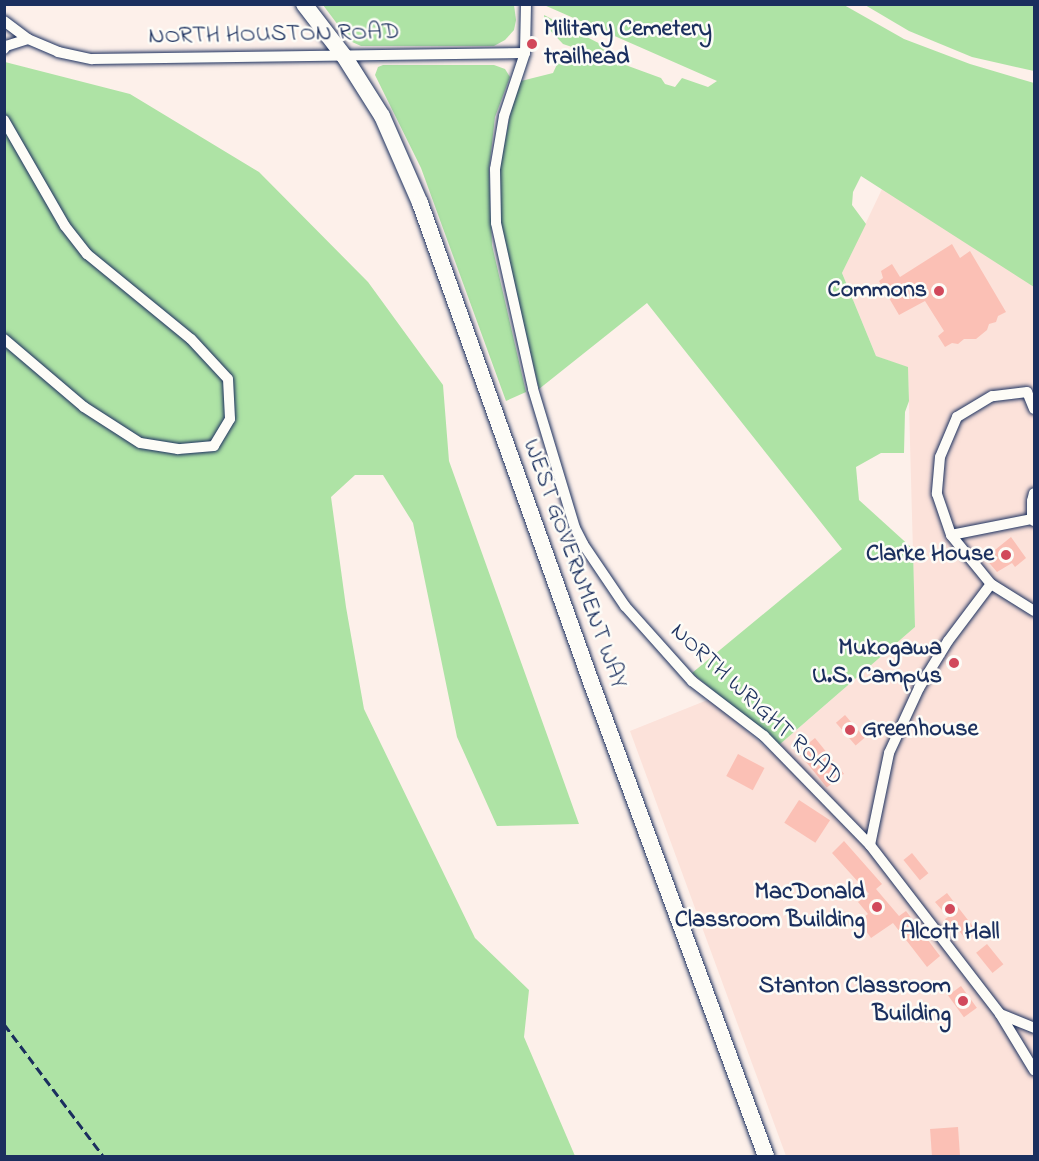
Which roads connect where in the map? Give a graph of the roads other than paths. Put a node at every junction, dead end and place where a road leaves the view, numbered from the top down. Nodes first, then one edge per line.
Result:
1 (304, 4) edge
2 (526, 4) edge
3 (4, 21) edge
4 (28, 39) junction
5 (4, 49) edge
6 (525, 52) junction
7 (344, 56) junction
8 (4, 120) edge
9 (4, 339) edge
10 (1031, 392) edge
11 (1035, 409) edge
12 (1035, 493) edge
13 (1034, 520) edge
14 (951, 535) junction
15 (992, 584) junction
16 (1035, 611) edge
17 (870, 845) junction
18 (1000, 1014) junction
19 (1035, 1028) edge
20 (1035, 1070) edge
21 (766, 1156) edge

1 - 7 main road, WEST GOVERNMENT WAY
2 - 6 street, NORTH WRIGHT ROAD
3 - 4 street, NORTH HOUSTON ROAD
4 - 5 street
4 - 7 street, NORTH HOUSTON ROAD
6 - 7 street, NORTH HOUSTON ROAD
6 - 17 street, NORTH WRIGHT ROAD
7 - 21 main road, WEST GOVERNMENT WAY
8 - 9 street
10 - 11 street
10 - 14 street
12 - 13 street
13 - 14 street
14 - 15 street
15 - 16 street
15 - 17 street
17 - 18 street, NORTH WRIGHT ROAD
18 - 19 street
18 - 20 street, NORTH WRIGHT ROAD

